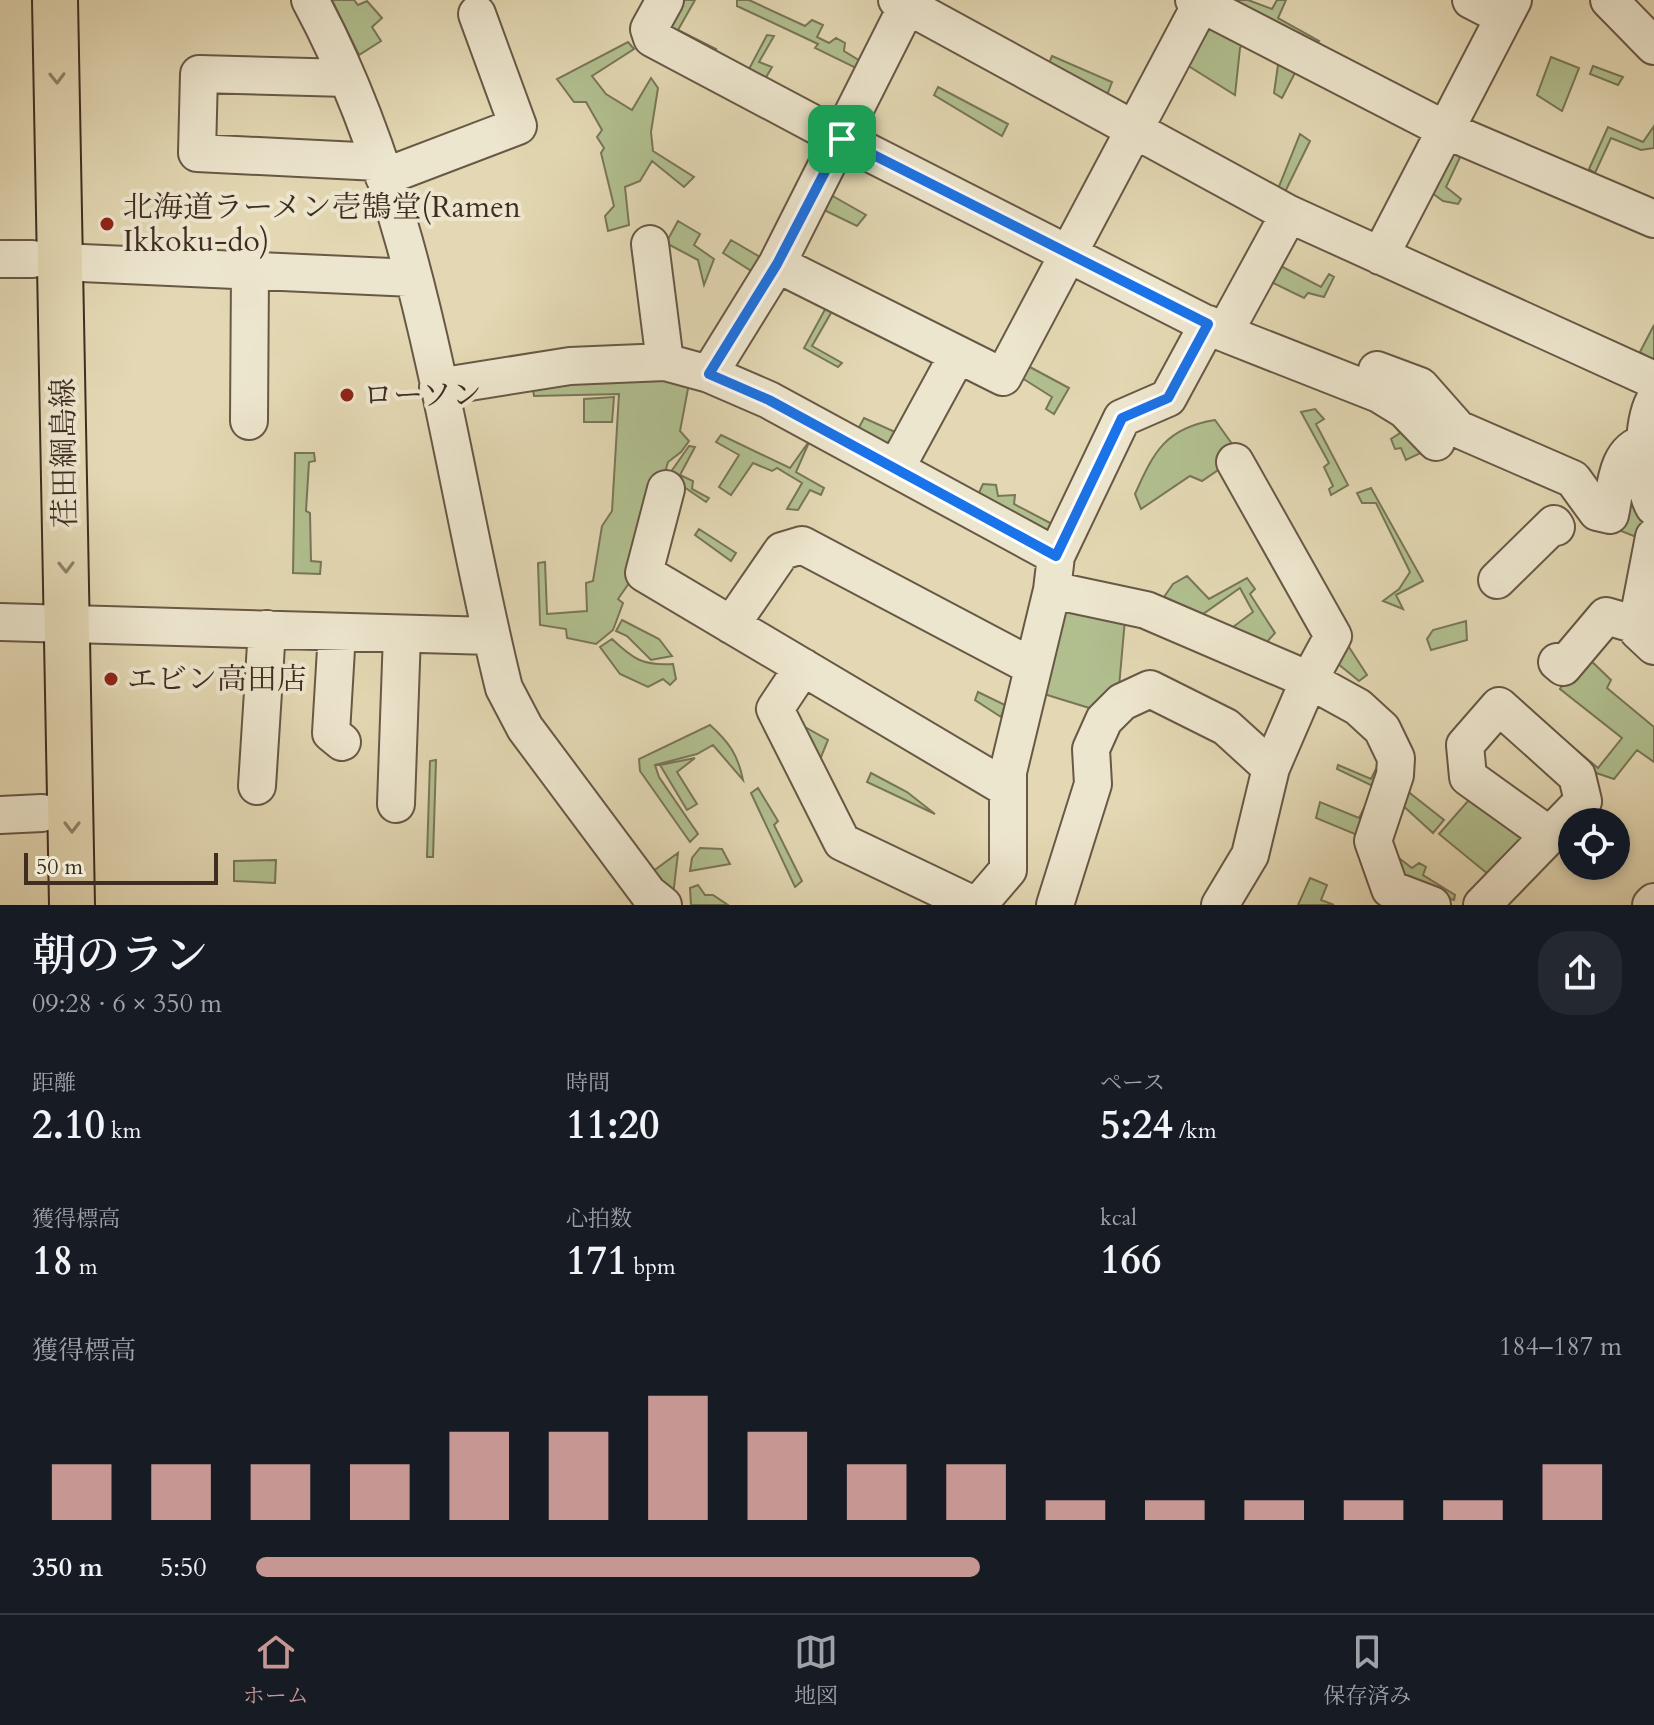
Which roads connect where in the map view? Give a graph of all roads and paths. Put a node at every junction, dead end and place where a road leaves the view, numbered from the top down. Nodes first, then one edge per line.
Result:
1 (27, 0) edge
2 (55, 0) edge
3 (310, 0) edge
4 (665, 0) edge
5 (1471, 0) edge
6 (1609, 0) edge
7 (1199, 1) edge
8 (904, 2) edge
9 (1509, 9) edge
10 (477, 14) dead end
11 (1654, 46) edge
12 (347, 78) junction
13 (1134, 129) junction
14 (1448, 131) junction
15 (842, 139) junction
16 (381, 169) junction
17 (1289, 214) junction
18 (1654, 219) edge
19 (650, 244) dead end
20 (1069, 254) junction
21 (1380, 256) junction
22 (31, 260) edge
23 (777, 264) junction
24 (250, 271) junction
25 (413, 278) junction
26 (1216, 329) junction
27 (957, 356) junction
28 (665, 362) junction
29 (1377, 370) dead end
30 (709, 374) junction
31 (1654, 380) edge
32 (438, 387) junction
33 (1654, 401) edge
34 (249, 421) dead end
35 (1436, 442) dead end
36 (1645, 443) junction
37 (1235, 462) dead end
38 (896, 468) junction
39 (666, 489) dead end
40 (1654, 507) edge
41 (1556, 527) dead end
42 (1654, 537) edge
43 (1054, 573) junction
44 (1497, 580) dead end
45 (35, 623) edge
46 (731, 625) junction
47 (267, 629) junction
48 (337, 632) junction
49 (402, 634) junction
50 (491, 636) junction
51 (1645, 636) edge
52 (1557, 662) dead end
53 (803, 667) junction
54 (1033, 667) junction
55 (1309, 680) junction
56 (342, 742) dead end
57 (1271, 768) junction
58 (257, 786) dead end
59 (1008, 789) junction
60 (396, 804) dead end
61 (21, 814) edge
62 (1549, 835) dead end
63 (43, 905) edge
64 (72, 905) edge
65 (663, 905) edge
66 (976, 905) edge
67 (1055, 905) edge
68 (1220, 905) edge
69 (1432, 905) edge
70 (1482, 905) edge

1 - 22 main road, 荏田綱島線
2 -> 22 main road, 荏田綱島線
3 - 12 street
4 - 15 street
5 - 9 street
6 - 11 street
7 - 13 street
7 - 14 street
8 - 13 street
8 - 15 street
9 - 14 street
10 - 16 street
12 - 16 street
12 - 16 street
13 - 17 street
13 - 20 street
14 - 18 street
14 - 21 street
15 - 20 street
15 - 23 street
16 - 25 street
17 - 21 street
17 - 26 street
19 - 28 street
20 - 26 street
20 - 27 street
21 - 31 street
22 - 24 street
22 - 45 main road, 荏田綱島線
23 - 27 street
23 - 30 street
24 - 25 street
24 - 34 street
25 - 32 street
26 - 35 street
26 - 43 street
27 - 38 street
28 - 30 street
28 - 32 street
29 - 36 street
30 - 38 street
32 - 50 street
33 - 36 street
36 - 40 street
37 - 55 street
38 - 43 street
39 - 46 street
41 - 44 street
42 - 51 street
43 - 54 street
43 - 55 street
45 - 47 street
45 - 61 main road, 荏田綱島線
45 -> 64 main road, 荏田綱島線
46 - 53 street
46 - 54 street
47 - 48 street
47 - 58 street
48 - 49 street
48 - 56 street
49 - 50 street
49 - 60 street
50 - 65 street
51 - 52 street
53 - 59 street
53 - 66 street
54 - 59 street
55 - 57 street
55 - 69 street
57 - 67 street
57 - 68 street
59 - 66 street
61 - 63 main road, 荏田綱島線
62 - 70 street

